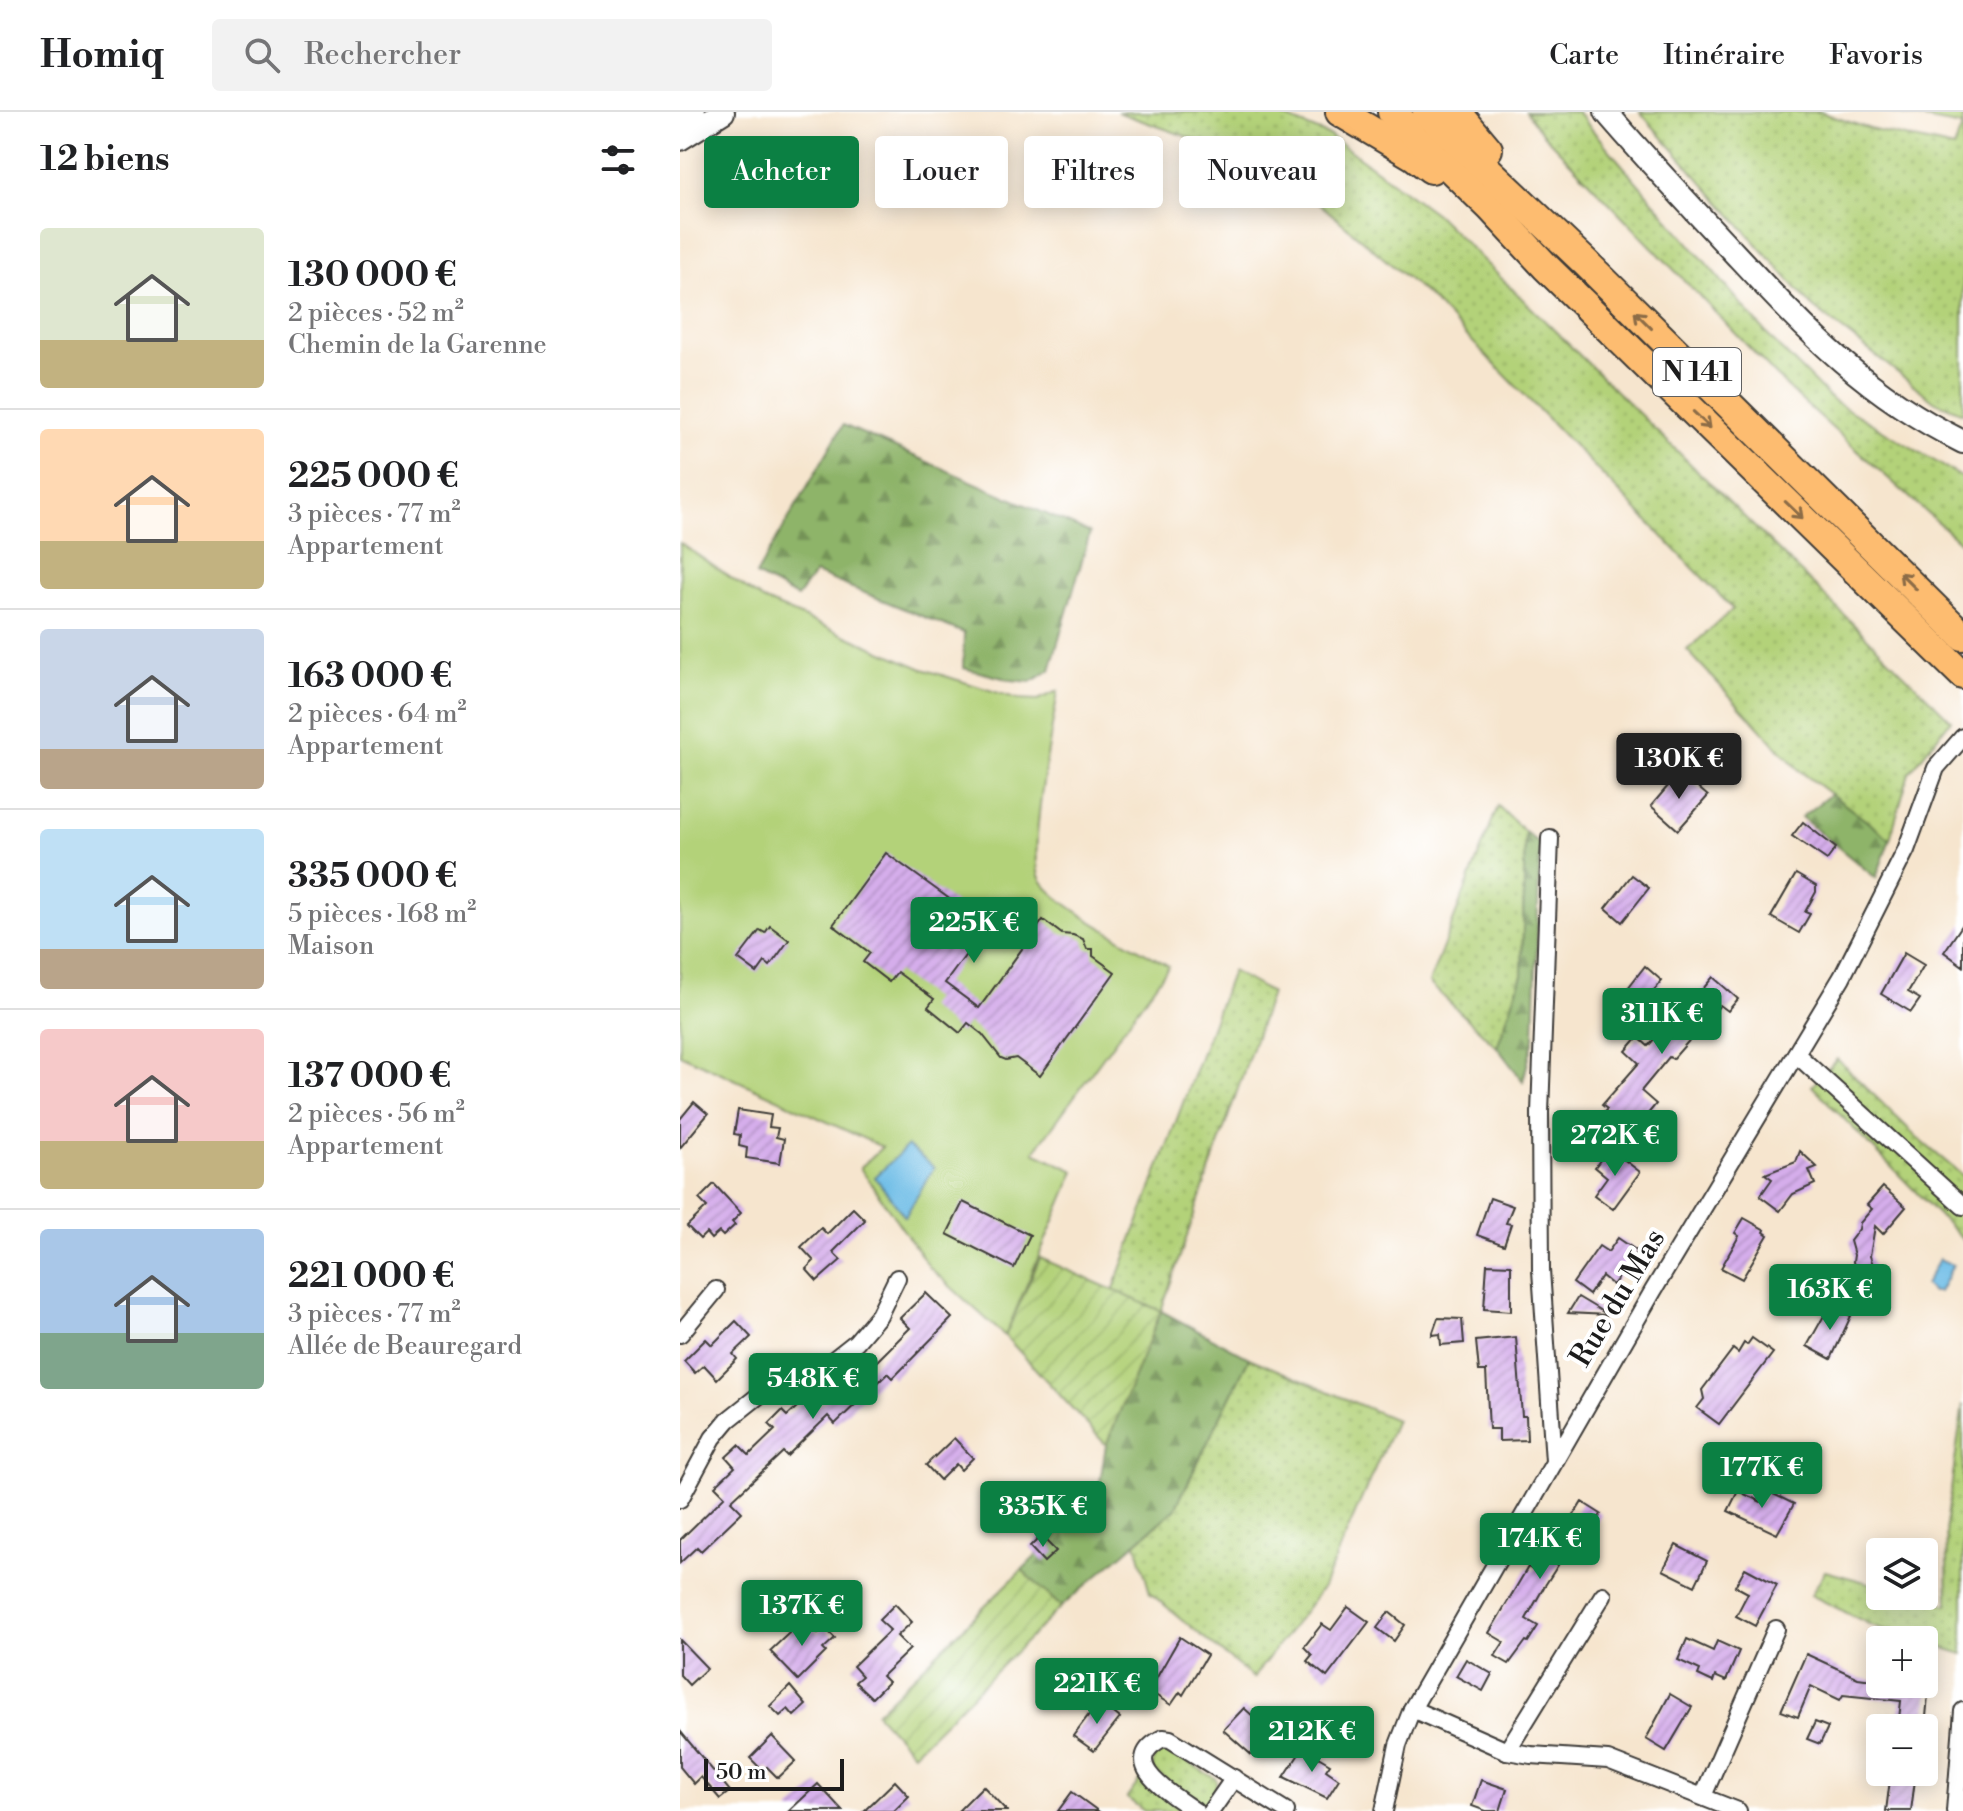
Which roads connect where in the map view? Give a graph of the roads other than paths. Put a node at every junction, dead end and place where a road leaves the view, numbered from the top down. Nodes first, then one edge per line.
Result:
1 (694, 112) edge
2 (723, 112) edge
3 (1340, 112) edge
4 (1392, 112) edge
5 (1427, 112) edge
6 (1457, 112) edge
7 (1606, 112) edge
8 (680, 118) edge
9 (680, 139) edge
10 (1517, 197) junction
11 (1546, 267) junction
12 (1963, 442) edge
13 (1963, 636) edge
14 (1963, 675) edge
15 (1962, 738) edge
16 (1550, 838) dead end
17 (1796, 1054) junction
18 (1963, 1206) edge
19 (897, 1278) dead end
20 (716, 1290) dead end
21 (680, 1334) edge
22 (1554, 1463) junction
23 (680, 1499) edge
24 (1603, 1595) dead end
25 (1776, 1629) dead end
26 (1412, 1709) junction
27 (1963, 1711) edge
28 (1507, 1751) junction
29 (1961, 1757) edge
30 (1234, 1778) junction
31 (1703, 1796) junction
32 (1195, 1811) edge
33 (1211, 1811) edge
34 (1286, 1811) edge
35 (1384, 1811) edge
36 (1738, 1811) edge
37 (1955, 1811) edge

1 - 8 street
2 - 9 street
3 - 11 highway
4 - 11 highway, N 141
5 - 10 highway, N 141
6 - 10 highway
7 - 12 street
13 -> 10 highway, N 141
11 -> 14 highway, N 141
15 - 17 street, Rue du Mas
16 - 22 street
17 - 18 street
17 - 22 street, Rue du Mas
19 - 23 street
20 - 21 street
22 - 26 street, Rue du Mas
24 - 28 street
25 - 31 street
26 - 28 street
26 - 35 street, Rue du Mas
27 - 29 street
28 - 31 street
29 - 37 street
30 - 32 street
30 - 33 street
30 - 34 street
31 - 36 street

